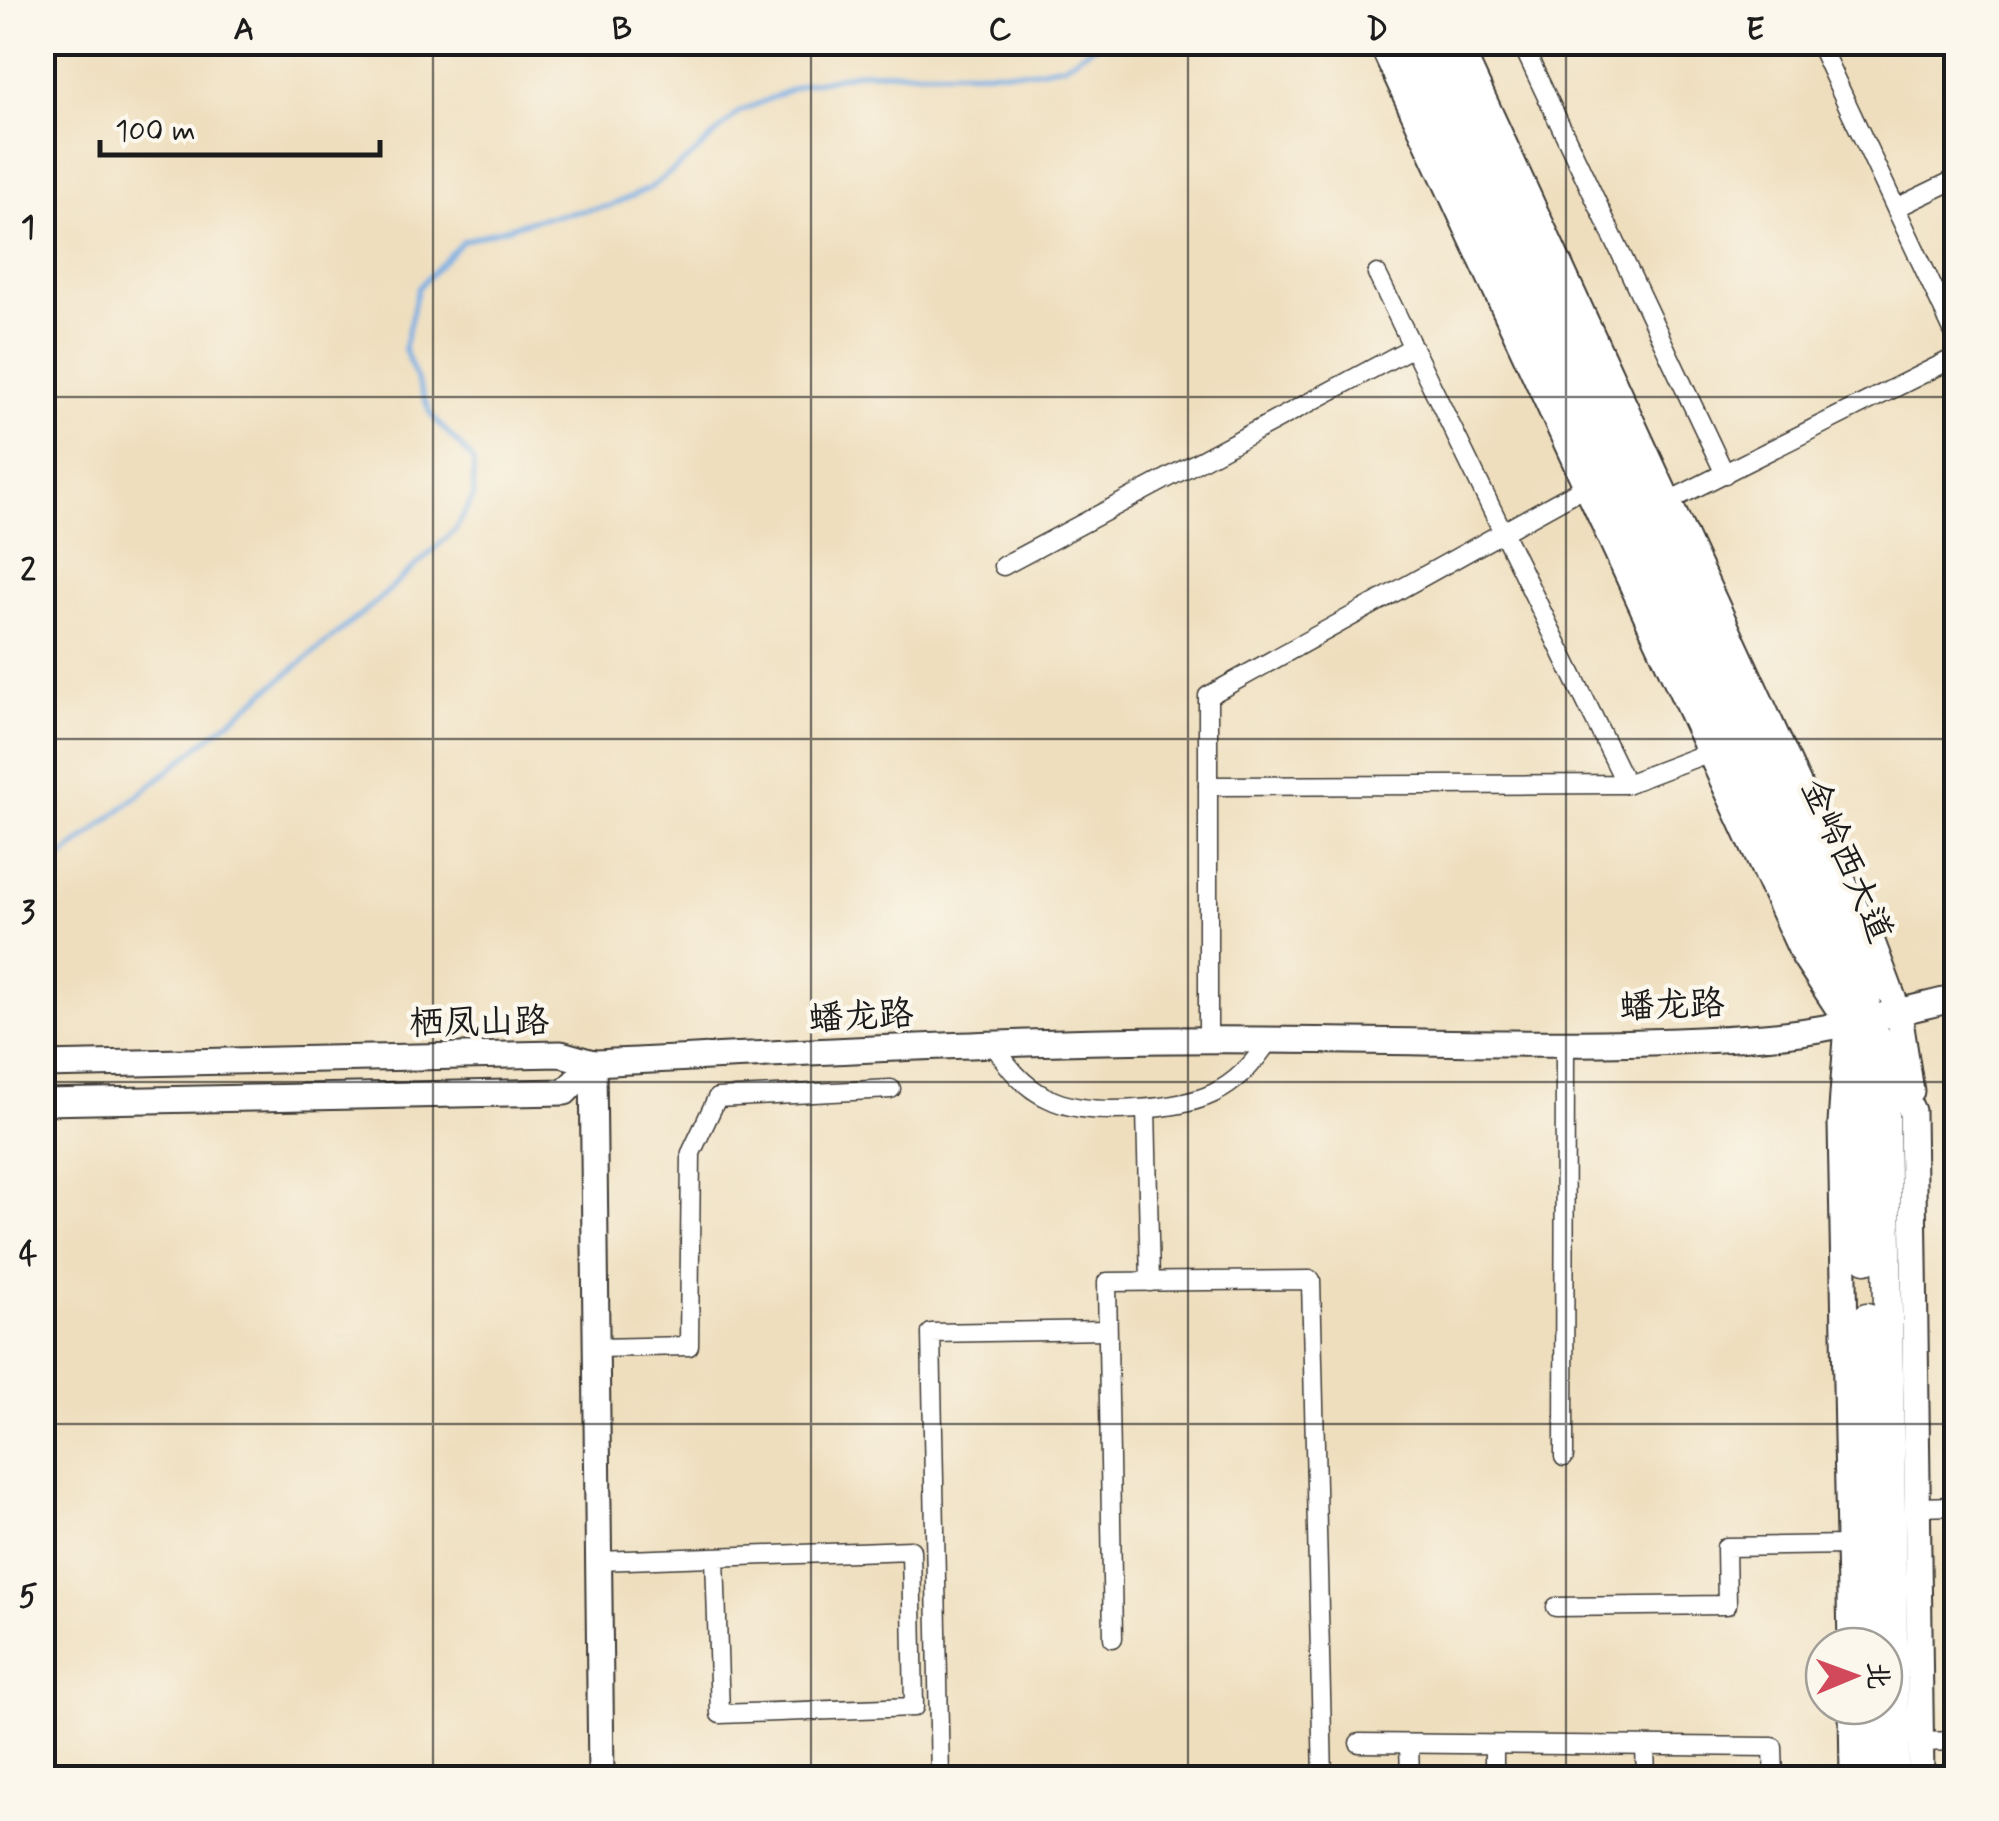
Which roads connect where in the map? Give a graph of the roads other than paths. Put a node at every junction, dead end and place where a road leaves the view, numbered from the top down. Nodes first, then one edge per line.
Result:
1 (1381, 42) edge
2 (1408, 42) edge
3 (1434, 42) edge
4 (1458, 42) edge
5 (1521, 42) edge
6 (1818, 42) edge
7 (1956, 180) edge
8 (1896, 208) junction
9 (1377, 274) dead end
10 (1956, 337) edge
11 (1413, 346) junction
12 (1956, 357) edge
13 (1724, 474) junction
14 (1586, 486) junction
15 (1668, 502) junction
16 (1504, 532) junction
17 (1002, 566) dead end
18 (1710, 752) junction
19 (1626, 784) junction
20 (1208, 786) junction
21 (1864, 927) junction
22 (1956, 998) edge
23 (1898, 1012) junction
24 (1848, 1022) junction
25 (1268, 1040) junction
26 (1208, 1041) junction
27 (1566, 1041) junction
28 (994, 1044) junction
29 (593, 1063) junction
30 (42, 1066) edge
31 (891, 1089) dead end
32 (42, 1102) edge
33 (1146, 1109) junction
34 (1912, 1111) junction
35 (1150, 1282) junction
36 (1108, 1330) junction
37 (596, 1348) junction
38 (1564, 1458) dead end
39 (1917, 1506) junction
40 (1956, 1506) edge
41 (1849, 1546) junction
42 (714, 1557) junction
43 (599, 1561) junction
44 (1556, 1607) dead end
45 (1851, 1626) edge
46 (1873, 1626) edge
47 (1114, 1638) dead end
48 (1852, 1726) edge
49 (1874, 1726) edge
50 (1956, 1741) edge
51 (1920, 1742) junction
52 (1359, 1743) dead end
53 (1409, 1744) junction
54 (1494, 1744) junction
55 (1645, 1746) junction
56 (602, 1778) edge
57 (940, 1778) edge
58 (1323, 1778) edge
59 (1410, 1778) edge
60 (1494, 1778) edge
61 (1646, 1778) edge
62 (1774, 1778) edge
63 (1853, 1778) edge
64 (1875, 1778) edge
65 (1896, 1778) edge
66 (1921, 1778) edge

1 - 14 street
2 - 24 main road, 金岭西大道
3 - 24 main road, 金岭西大道
4 - 15 street
5 - 13 street
6 - 8 street
7 - 8 street
8 - 10 street
9 - 11 street
11 - 16 street
11 - 17 street
12 - 13 street
13 - 15 street
14 - 16 street
14 - 18 street
15 - 21 street
16 - 19 street
16 - 20 street
18 - 19 street
18 - 24 street
19 - 20 street
20 - 26 street
21 - 23 street
21 - 24 street
22 - 23 street
23 - 24 street
23 - 34 street
24 - 27 street, 蟠龙路
24 - 34 street
24 - 41 street
24 - 46 main road, 金岭西大道
24 - 65 main road, 金岭西大道
25 - 26 street, 蟠龙路
25 - 27 street, 蟠龙路
25 - 33 street
26 - 28 street, 蟠龙路
27 - 38 street
28 - 29 street, 蟠龙路
28 - 33 street
29 - 30 street, 栖凤山路
29 - 32 street, 栖凤山路
29 - 37 street
31 - 37 street
33 - 35 street
34 - 39 street
35 - 36 street
35 - 58 street
36 - 47 street
36 - 57 street
37 - 43 street
39 - 40 street
39 - 51 street
41 - 44 street
41 - 45 street
42 - 42 street
42 - 43 street
43 - 56 street
48 - 63 street
49 - 64 main road
50 - 51 street
51 - 66 street
52 - 53 street
53 - 54 street
53 - 59 street
54 - 55 street
54 - 60 street
55 - 61 street
55 - 62 street

